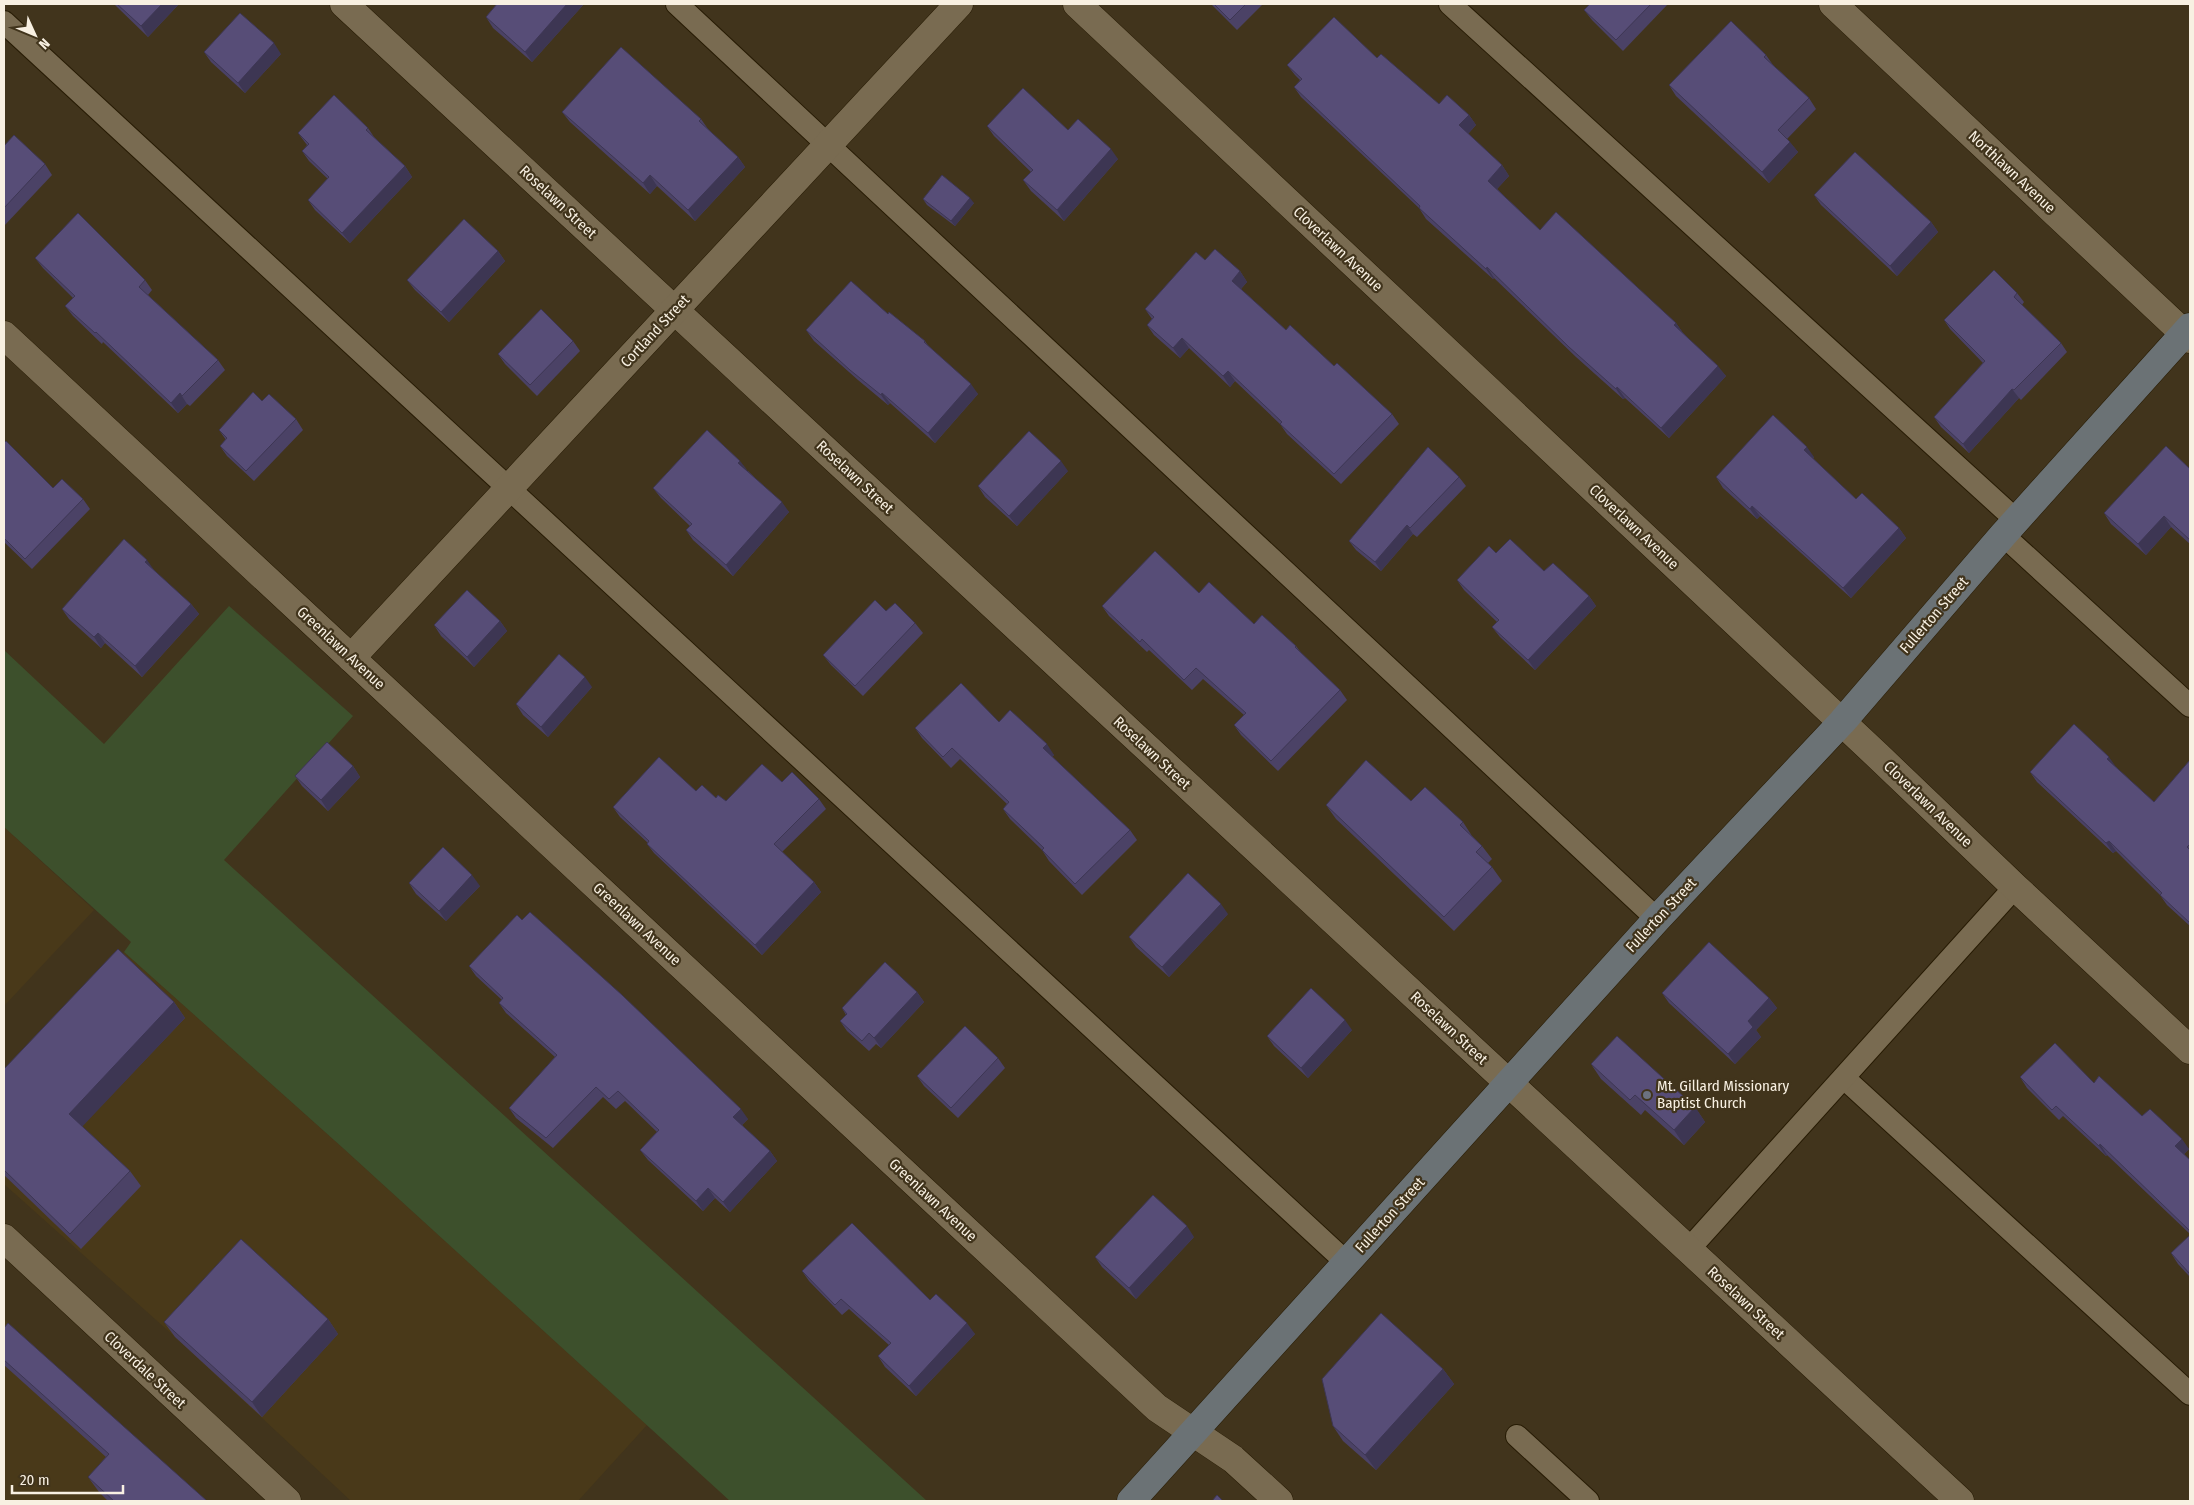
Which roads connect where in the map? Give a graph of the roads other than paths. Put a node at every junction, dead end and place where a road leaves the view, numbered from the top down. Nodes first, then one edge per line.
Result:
1 (344, 4) edge
2 (677, 4) edge
3 (959, 4) edge
4 (1077, 4) edge
5 (1450, 4) edge
6 (1833, 4) edge
7 (4, 22) edge
8 (828, 144) junction
9 (674, 310) junction
10 (2188, 333) edge
11 (4, 335) edge
12 (508, 489) junction
13 (2010, 527) junction
14 (351, 658) junction
15 (2190, 706) edge
16 (1842, 722) junction
17 (2015, 887) junction
18 (1657, 919) junction
19 (2190, 1050) edge
20 (1844, 1078) junction
21 (1509, 1083) junction
22 (4, 1238) edge
23 (1689, 1249) junction
24 (1346, 1263) junction
25 (2190, 1394) edge
26 (1193, 1433) junction
27 (1517, 1436) dead end
28 (287, 1501) edge
29 (1131, 1501) edge
30 (1279, 1501) edge
31 (1588, 1501) edge
32 (1960, 1501) edge

1 - 9 street, Roselawn Street
2 - 8 lane
3 - 8 street, Cortland Street
4 - 16 street, Cloverlawn Avenue
5 - 13 lane
6 - 10 street, Northlawn Avenue
7 - 12 lane
8 - 9 street, Cortland Street
8 - 18 lane
9 - 12 street, Cortland Street
9 - 21 street, Roselawn Street
10 - 13 street, Fullerton Street
11 - 14 street, Greenlawn Avenue
12 - 14 street, Cortland Street
12 - 24 lane
13 - 15 lane
13 - 16 street, Fullerton Street
14 - 26 street, Greenlawn Avenue
16 - 17 street, Cloverlawn Avenue
16 - 18 street, Fullerton Street
17 - 19 street, Cloverlawn Avenue
17 - 20 lane
18 - 21 street, Fullerton Street
20 - 23 lane
20 - 25 lane
21 - 23 street, Roselawn Street
21 - 24 street, Fullerton Street
22 - 28 street, Cloverdale Street
23 - 32 street, Roselawn Street
24 - 26 street, Fullerton Street
26 - 29 street, Fullerton Street
26 - 30 street, Greenlawn Avenue
27 - 31 lane

